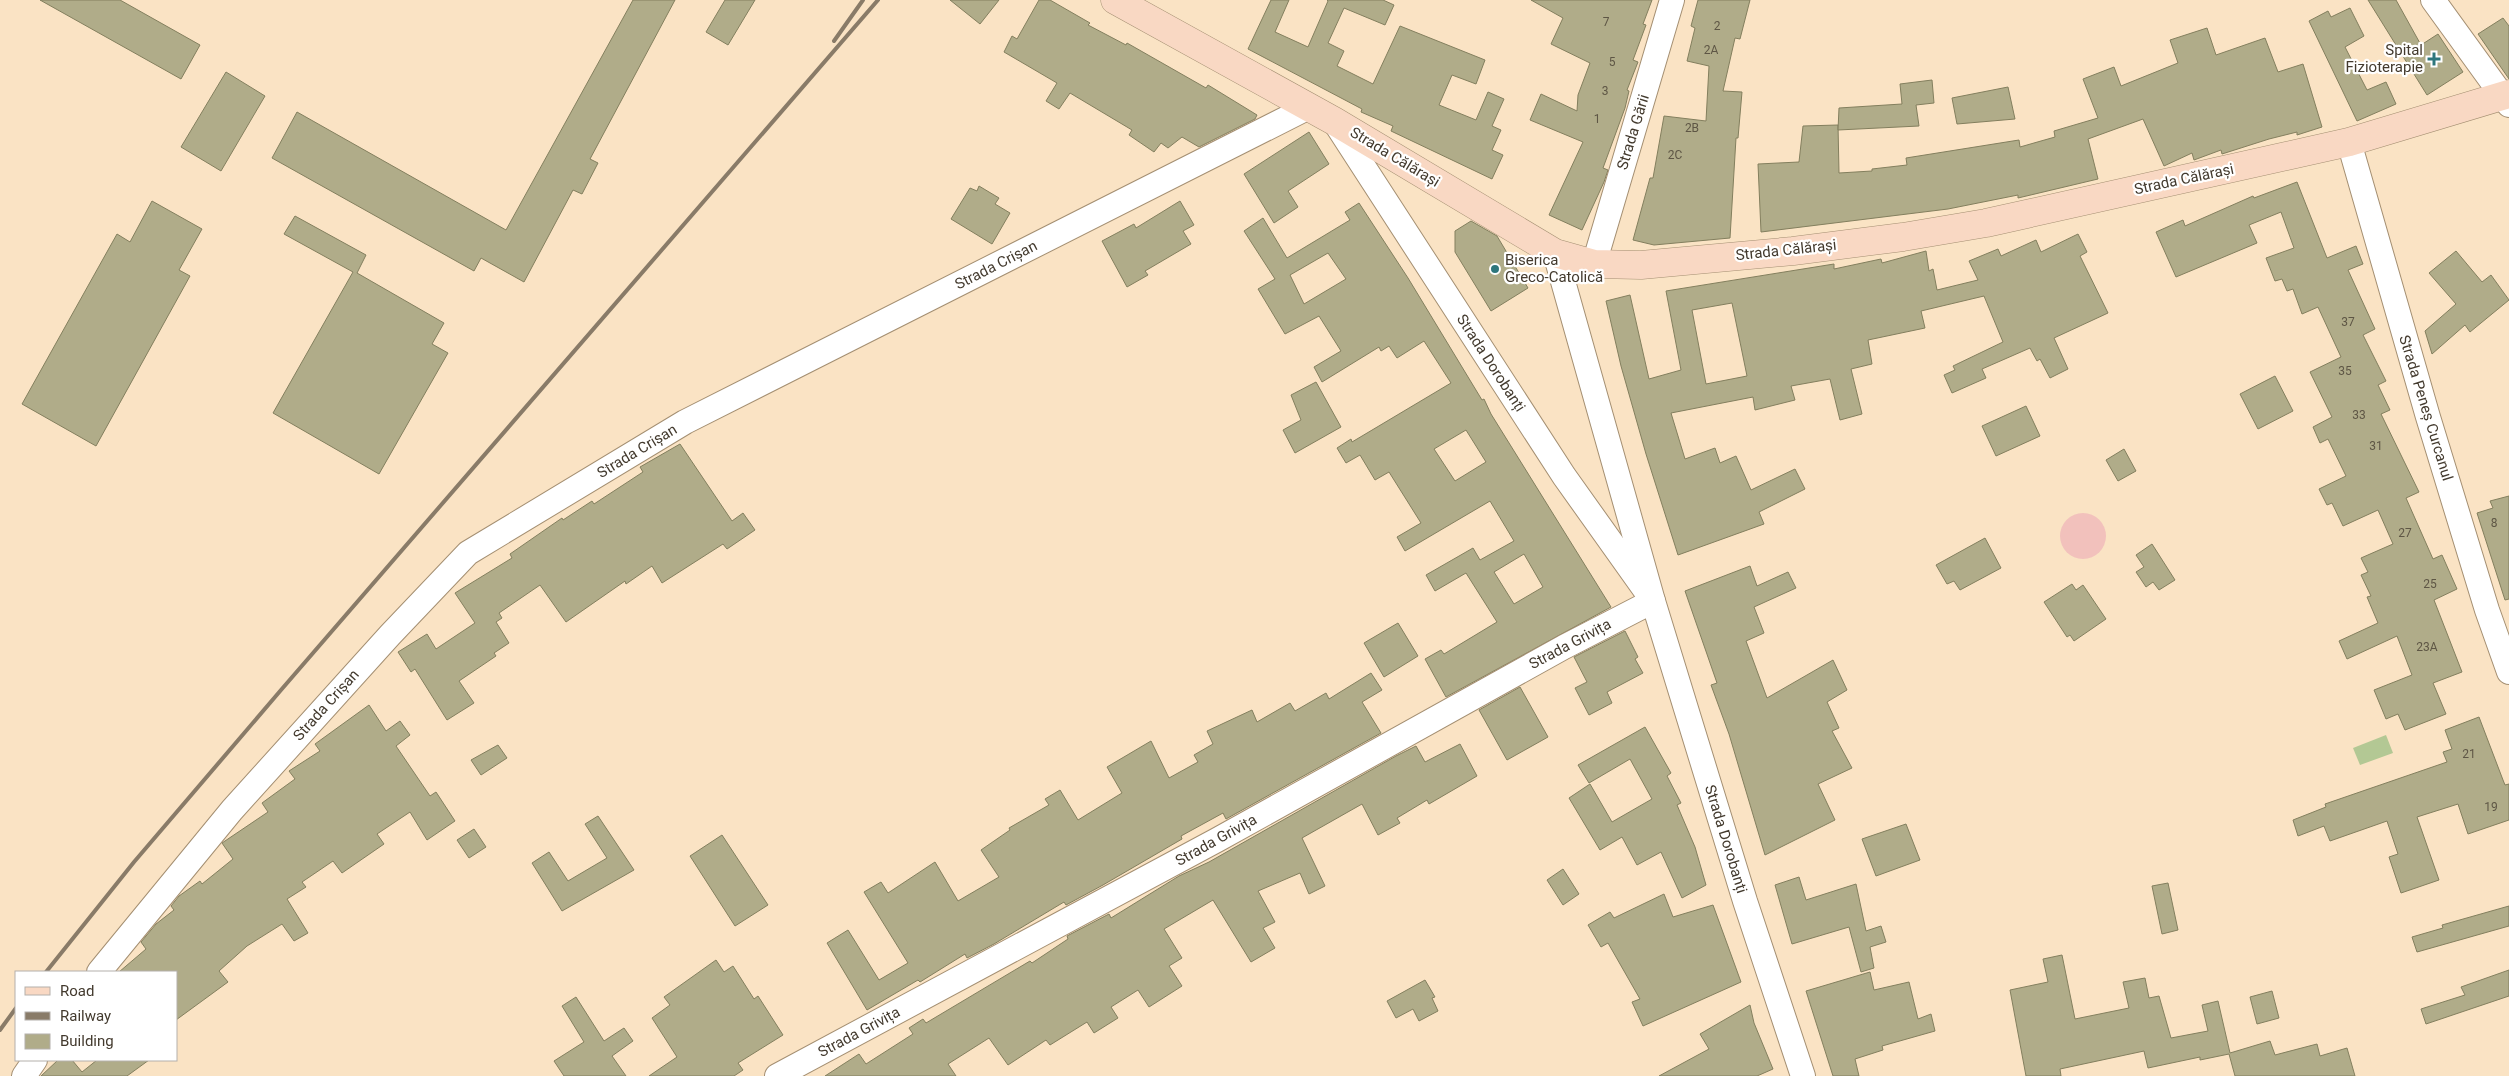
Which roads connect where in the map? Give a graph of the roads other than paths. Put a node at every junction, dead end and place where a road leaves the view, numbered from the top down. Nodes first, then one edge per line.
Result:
1 (1115, 0) edge
2 (1672, 0) edge
3 (2433, 0) edge
4 (2507, 99) edge
5 (1309, 107) junction
6 (1334, 121) junction
7 (2349, 142) junction
8 (1555, 253) junction
9 (1594, 264) junction
10 (1653, 601) junction
11 (2509, 672) edge
12 (100, 971) edge
13 (34, 1061) edge
14 (24, 1076) edge
15 (777, 1076) edge
16 (1803, 1076) edge

1 - 5 main road, Strada Călărași
2 - 9 street, Strada Gării
3 - 4 street
4 - 7 main road, Strada Călărași
5 - 6 main road, Strada Călărași
5 - 12 street, Strada Crișan
6 - 8 main road, Strada Călărași
6 - 10 street, Strada Dorobanți
7 - 9 main road, Strada Călărași
7 - 11 street, Strada Peneș Curcanul
8 - 9 main road, Strada Călărași
8 - 10 street, Strada Dorobanți
10 - 15 street, Strada Grivița
10 - 16 street, Strada Dorobanți
13 - 14 street

